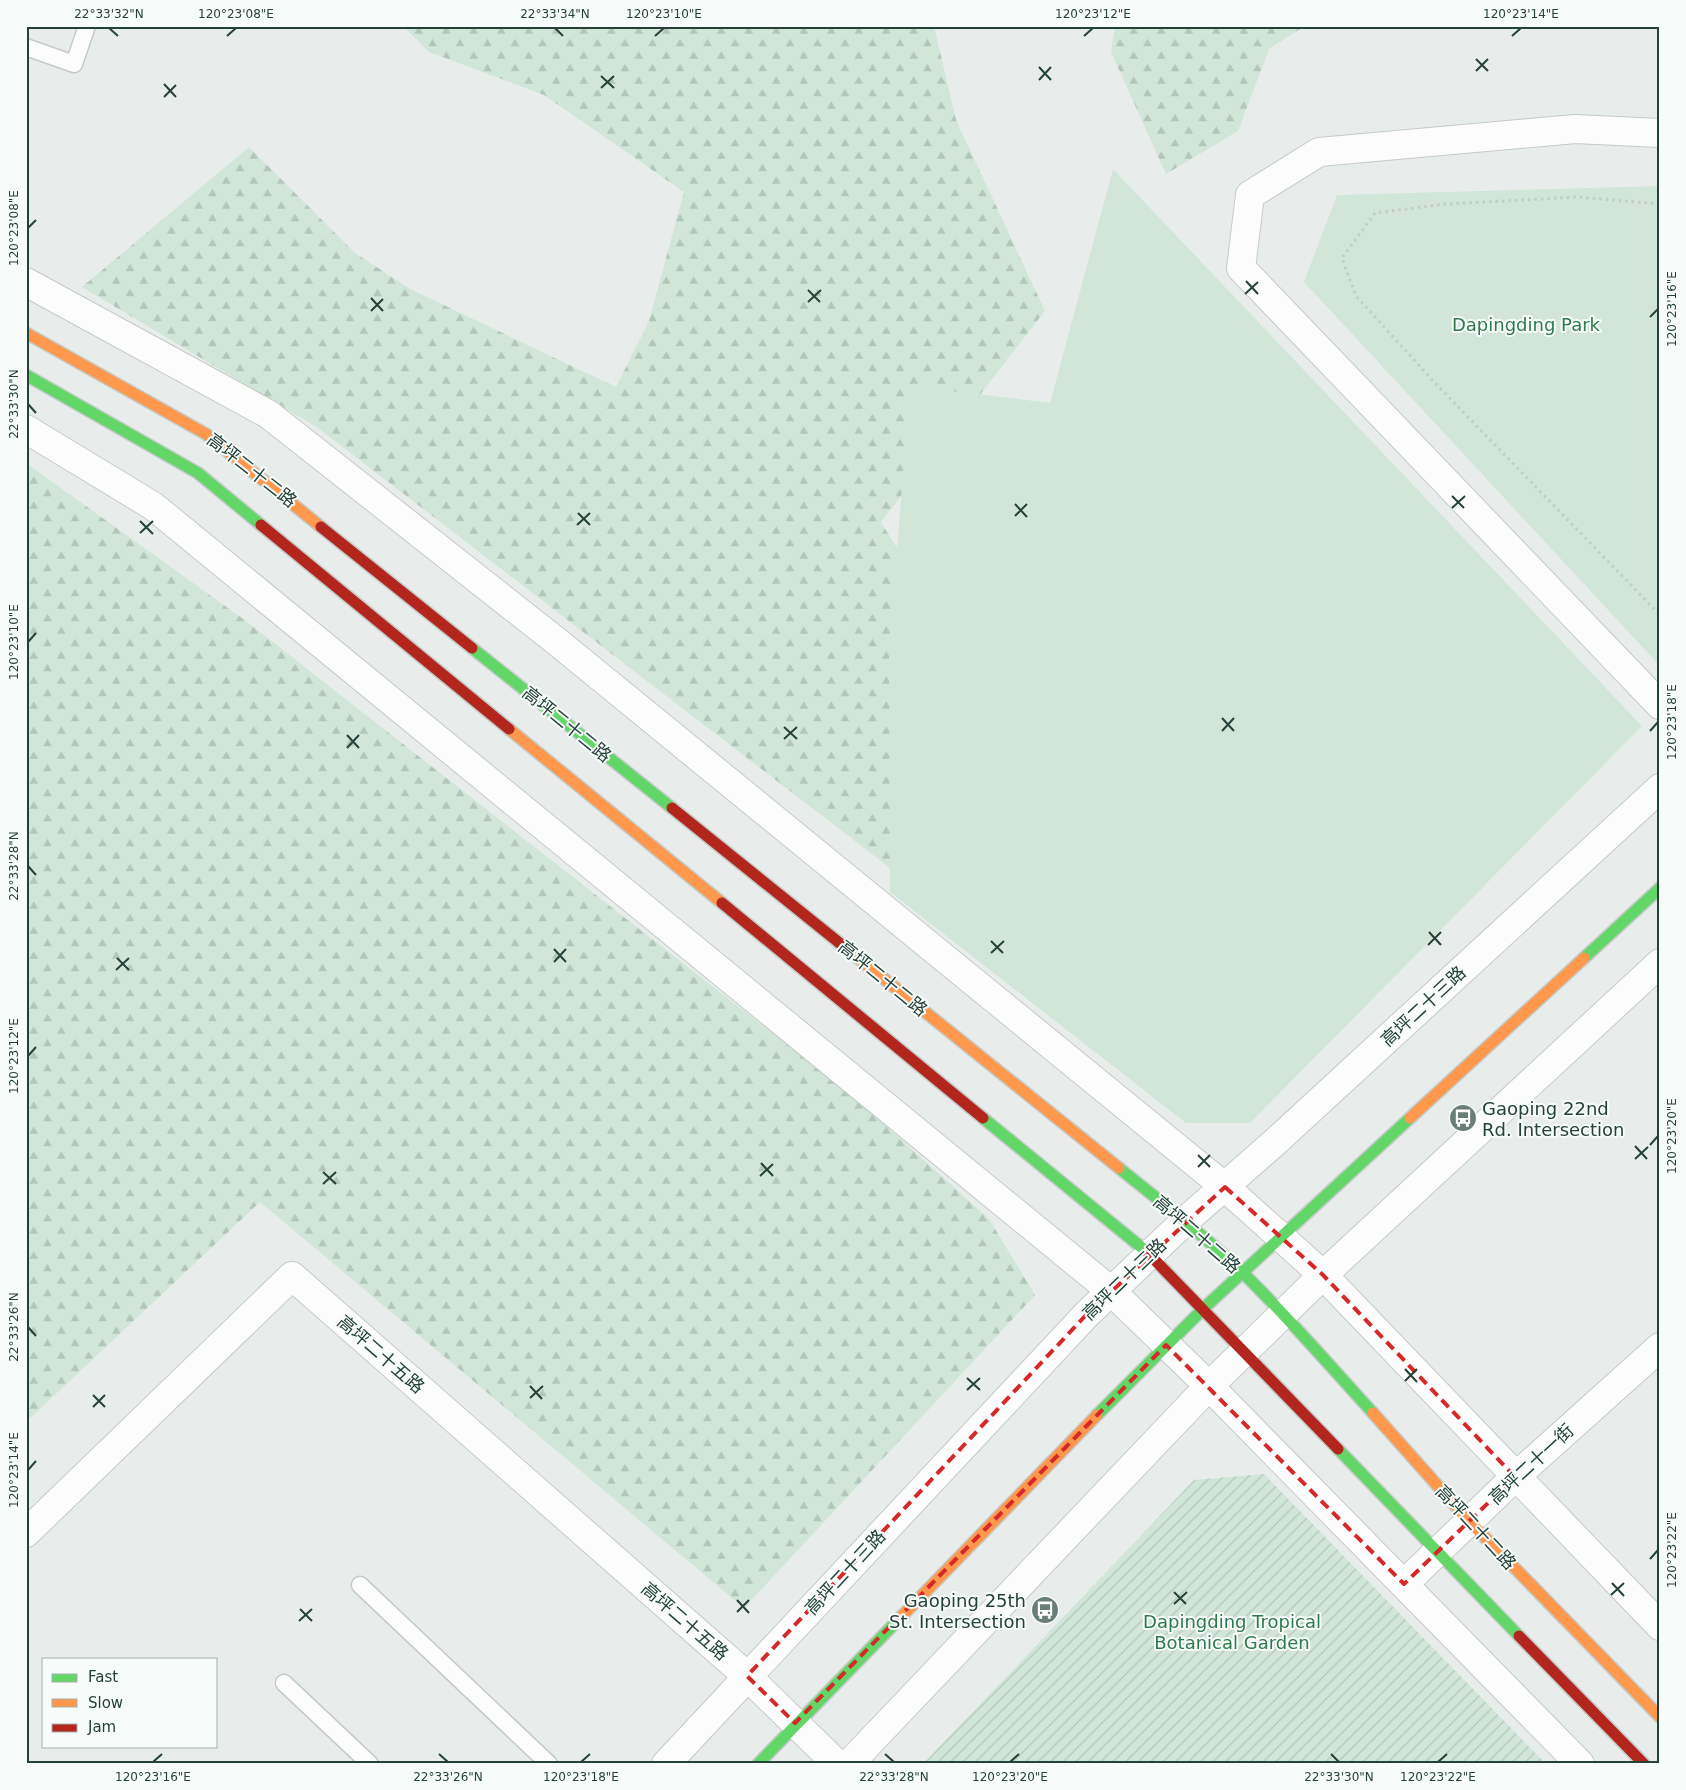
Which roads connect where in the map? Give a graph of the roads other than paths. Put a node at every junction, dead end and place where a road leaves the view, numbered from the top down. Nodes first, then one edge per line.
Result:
1 (87, 26) edge
2 (26, 46) edge
3 (1660, 132) edge
4 (26, 282) edge
5 (26, 333) edge
6 (26, 375) edge
7 (26, 429) edge
8 (1660, 705) edge
9 (1660, 788) edge
10 (1660, 888) edge
11 (1660, 963) edge
12 (1225, 1186) junction
13 (1185, 1222) junction
14 (1280, 1236) junction
15 (1149, 1254) junction
16 (1242, 1272) junction
17 (1323, 1275) junction
18 (1111, 1291) junction
19 (1204, 1308) junction
20 (1284, 1314) junction
21 (1166, 1345) junction
22 (1660, 1347) edge
23 (1246, 1351) junction
24 (1209, 1386) junction
25 (1515, 1477) junction
26 (1469, 1521) junction
27 (26, 1533) edge
28 (1438, 1552) junction
29 (1404, 1584) junction
30 (360, 1585) dead end
31 (1660, 1626) edge
32 (747, 1676) junction
33 (284, 1683) dead end
34 (1660, 1717) edge
35 (795, 1723) junction
36 (370, 1764) edge
37 (549, 1764) edge
38 (666, 1764) edge
39 (758, 1764) edge
40 (837, 1764) edge
41 (848, 1764) edge
42 (1580, 1764) edge
43 (1644, 1764) edge

1 - 2 lane
3 - 8 street
4 - 12 street
5 - 13 street, 高坪二十二路
6 - 15 street, 高坪二十二路
7 - 18 street
9 - 12 street, 高坪二十三路
10 - 14 street
11 - 17 street
12 - 13 street, 高坪二十三路
12 - 14 street
13 - 15 street, 高坪二十三路
13 - 16 street, 高坪二十二路
14 - 16 street
14 - 17 street
15 - 18 street, 高坪二十三路
15 - 19 street, 高坪二十二路
16 - 19 street
16 - 20 street, 高坪二十二路
17 - 20 street
17 - 25 street
18 - 21 street
18 - 32 street, 高坪二十三路
19 - 21 street
19 - 23 street, 高坪二十二路
20 - 23 street
20 - 26 street, 高坪二十二路
21 - 24 street
21 - 35 street
22 - 25 street, 高坪二十一街
23 - 24 street
23 - 28 street, 高坪二十二路
24 - 29 street
24 - 41 street
25 - 26 street, 高坪二十一街
25 - 31 street
26 - 28 street, 高坪二十一街
26 - 34 street, 高坪二十二路
27 - 32 street, 高坪二十五路
28 - 29 street, 高坪二十一街
28 - 43 street, 高坪二十二路
29 - 42 street
30 - 37 lane
32 - 35 street
32 - 38 street, 高坪二十三路
33 - 36 lane
35 - 39 street
35 - 40 street

